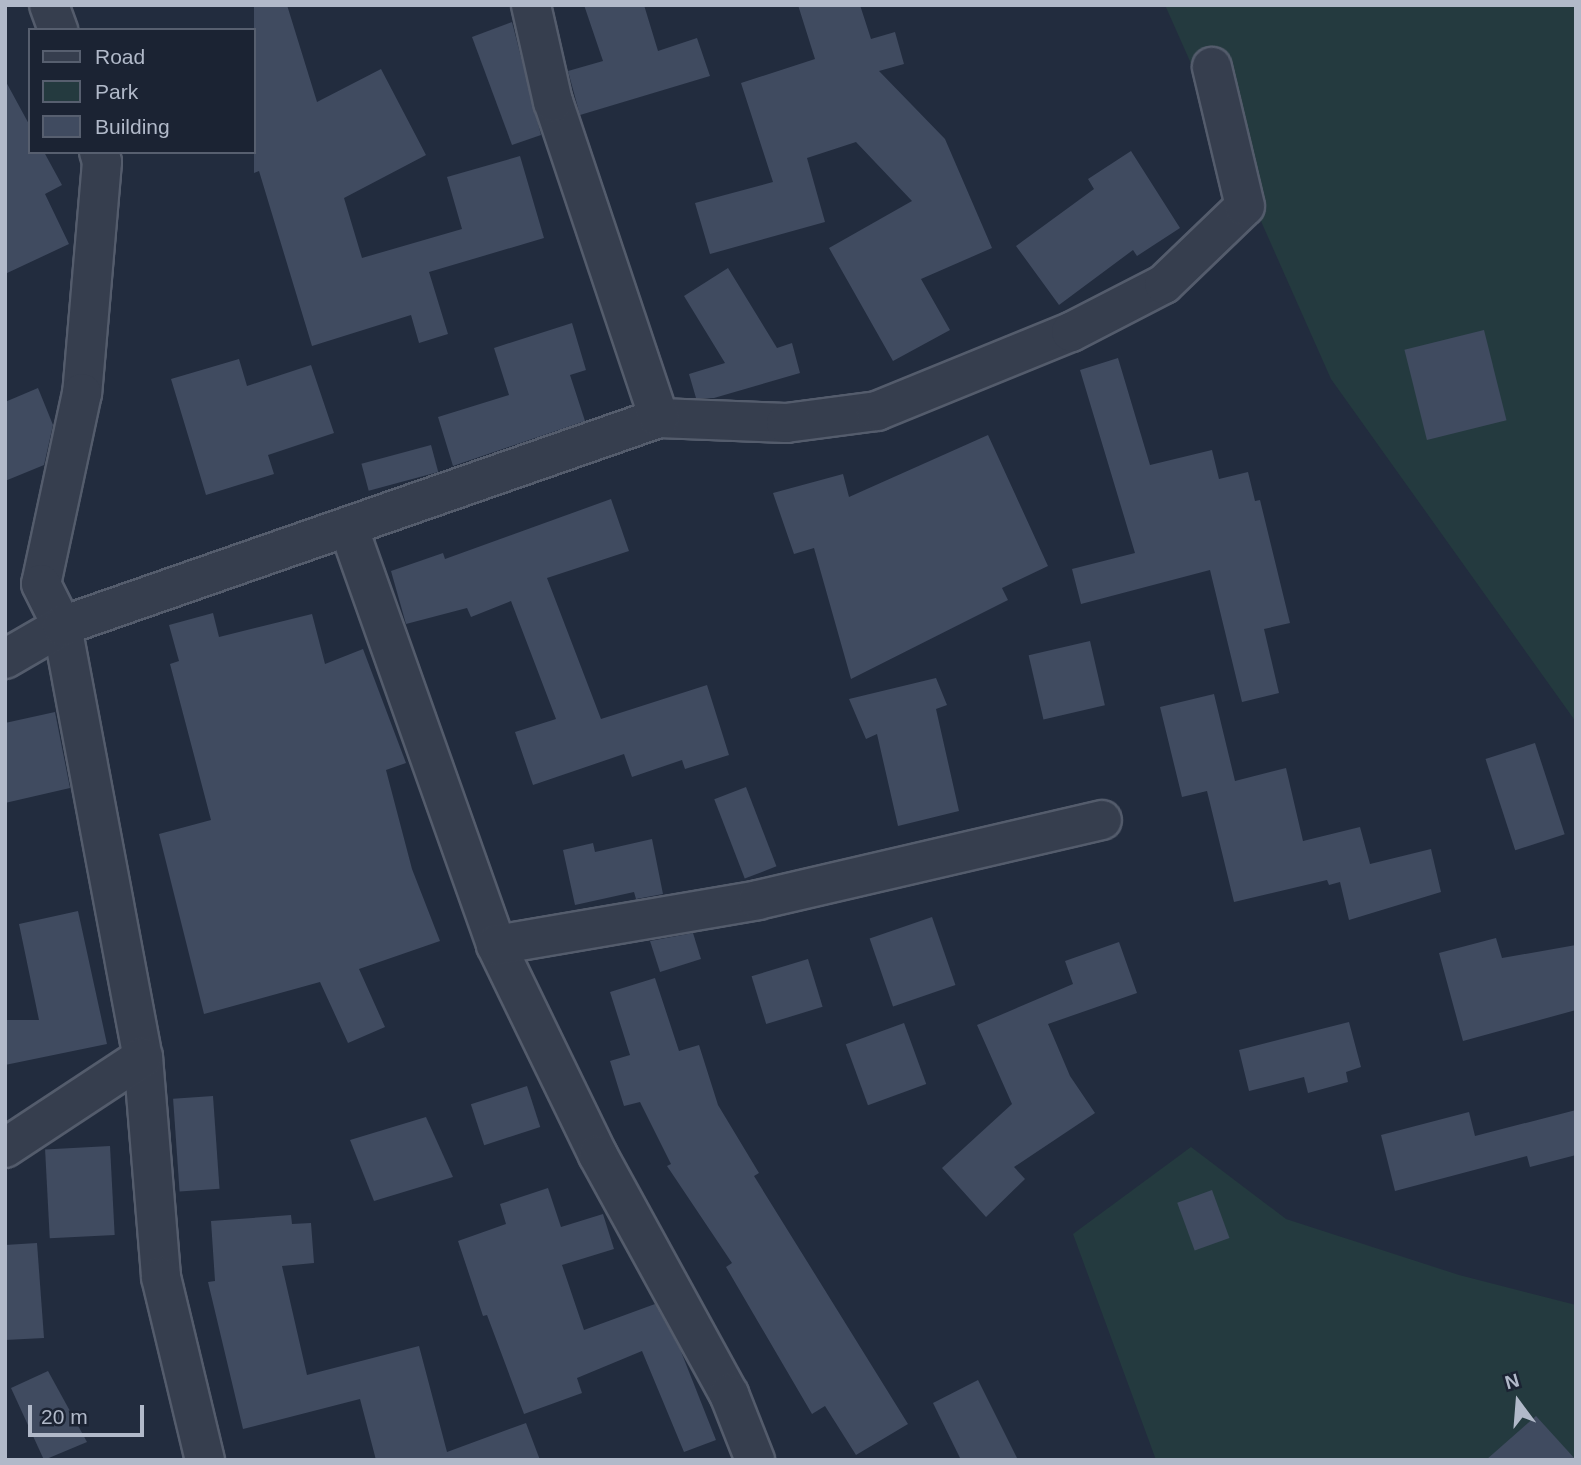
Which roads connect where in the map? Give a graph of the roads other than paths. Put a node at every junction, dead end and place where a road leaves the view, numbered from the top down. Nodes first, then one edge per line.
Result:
1 (48, 5) edge
2 (531, 5) edge
3 (57, 28) edge
4 (1212, 67) dead end
5 (100, 154) edge
6 (659, 418) junction
7 (349, 529) junction
8 (62, 626) junction
9 (5, 659) edge
10 (1102, 820) dead end
11 (496, 946) junction
12 (142, 1057) junction
13 (5, 1148) edge
14 (205, 1460) edge
15 (755, 1460) edge

1 - 3 street
2 - 6 street
4 - 6 street
5 - 8 street
6 - 7 street
7 - 8 street
7 - 11 street
8 - 9 street
8 - 12 street
10 - 11 street
11 - 15 street
12 - 13 street
12 - 14 street

